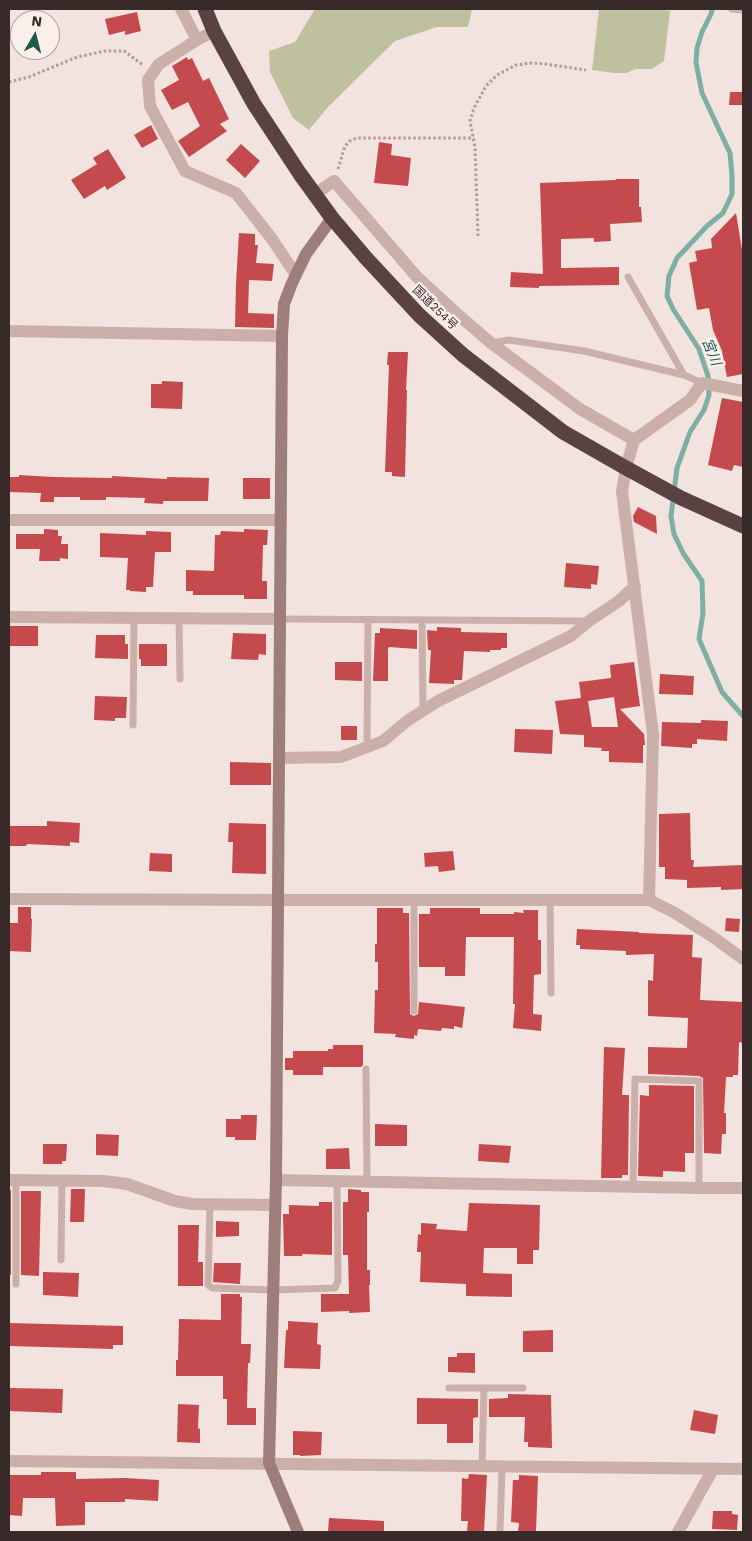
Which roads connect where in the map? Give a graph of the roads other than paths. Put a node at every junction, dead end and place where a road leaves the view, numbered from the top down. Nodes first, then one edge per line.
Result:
1 (181, 9) edge
2 (732, 9) edge
3 (743, 10) edge
4 (210, 16) edge
5 (197, 40) junction
6 (315, 194) junction
7 (332, 218) junction
8 (296, 275) junction
9 (628, 277) dead end
10 (9, 331) edge
11 (282, 336) junction
12 (492, 343) junction
13 (684, 375) junction
14 (707, 384) junction
15 (743, 391) edge
16 (634, 440) junction
17 (626, 468) junction
18 (9, 520) edge
19 (281, 520) junction
20 (743, 526) edge
21 (635, 586) junction
22 (9, 617) edge
23 (134, 618) junction
24 (180, 618) junction
25 (280, 619) junction
26 (368, 620) junction
27 (422, 620) junction
28 (588, 621) junction
29 (180, 679) dead end
30 (423, 710) junction
31 (133, 725) dead end
32 (367, 747) junction
33 (279, 758) junction
34 (9, 899) edge
35 (279, 900) junction
36 (414, 900) junction
37 (550, 900) junction
38 (649, 900) junction
39 (743, 959) edge
40 (551, 994) dead end
41 (414, 1011) dead end
42 (366, 1069) dead end
43 (12, 1180) edge
44 (62, 1180) junction
45 (276, 1180) junction
46 (337, 1180) junction
47 (367, 1181) junction
48 (633, 1186) junction
49 (699, 1188) junction
50 (743, 1188) edge
51 (210, 1204) junction
52 (276, 1206) junction
53 (61, 1260) dead end
54 (16, 1284) dead end
55 (273, 1290) junction
56 (449, 1388) dead end
57 (484, 1388) junction
58 (523, 1388) dead end
59 (9, 1461) edge
60 (269, 1464) junction
61 (482, 1466) junction
62 (502, 1466) junction
63 (713, 1469) junction
64 (743, 1469) edge
65 (298, 1532) edge
66 (500, 1532) edge
67 (678, 1532) edge

1 - 5 street
2 - 3 lane
4 - 5 street
4 - 6 highway, 国道254号
5 - 8 street
6 - 7 highway, 国道254号
6 - 12 street
7 - 8 street
7 - 17 highway, 国道254号
8 - 11 street
9 - 13 lane
10 - 11 street
11 - 19 street
12 - 13 lane
12 - 16 street
13 - 14 lane
14 - 15 street
14 - 16 street
16 - 17 street
17 - 20 highway, 国道254号
17 - 21 street
18 - 19 street
19 - 25 street
21 - 28 street
21 - 38 street
22 - 23 street
23 - 24 street
23 - 31 lane
24 - 25 street
24 - 29 lane
25 - 26 lane
25 - 33 street
26 - 27 lane
26 - 32 lane
27 - 28 lane
27 - 30 lane
28 - 30 street
30 - 32 street
32 - 33 street
33 - 35 street
34 - 35 street
35 - 36 street
35 - 45 street
36 - 37 street
36 - 41 lane
37 - 38 street
37 - 40 lane
38 - 39 street
42 - 47 lane
43 - 44 street
43 - 54 lane
44 - 51 street
44 - 53 lane
45 - 46 street
45 - 52 street
46 - 47 street
46 - 55 lane
47 - 48 street
48 - 49 street
48 - 49 lane
49 - 50 street
51 - 52 street
51 - 55 lane
52 - 55 street
55 - 60 street
56 - 57 lane
57 - 58 lane
57 - 61 lane
59 - 60 street
60 - 61 street
60 - 65 street
61 - 62 street
62 - 63 street
62 - 66 lane
63 - 64 street
63 - 67 street

